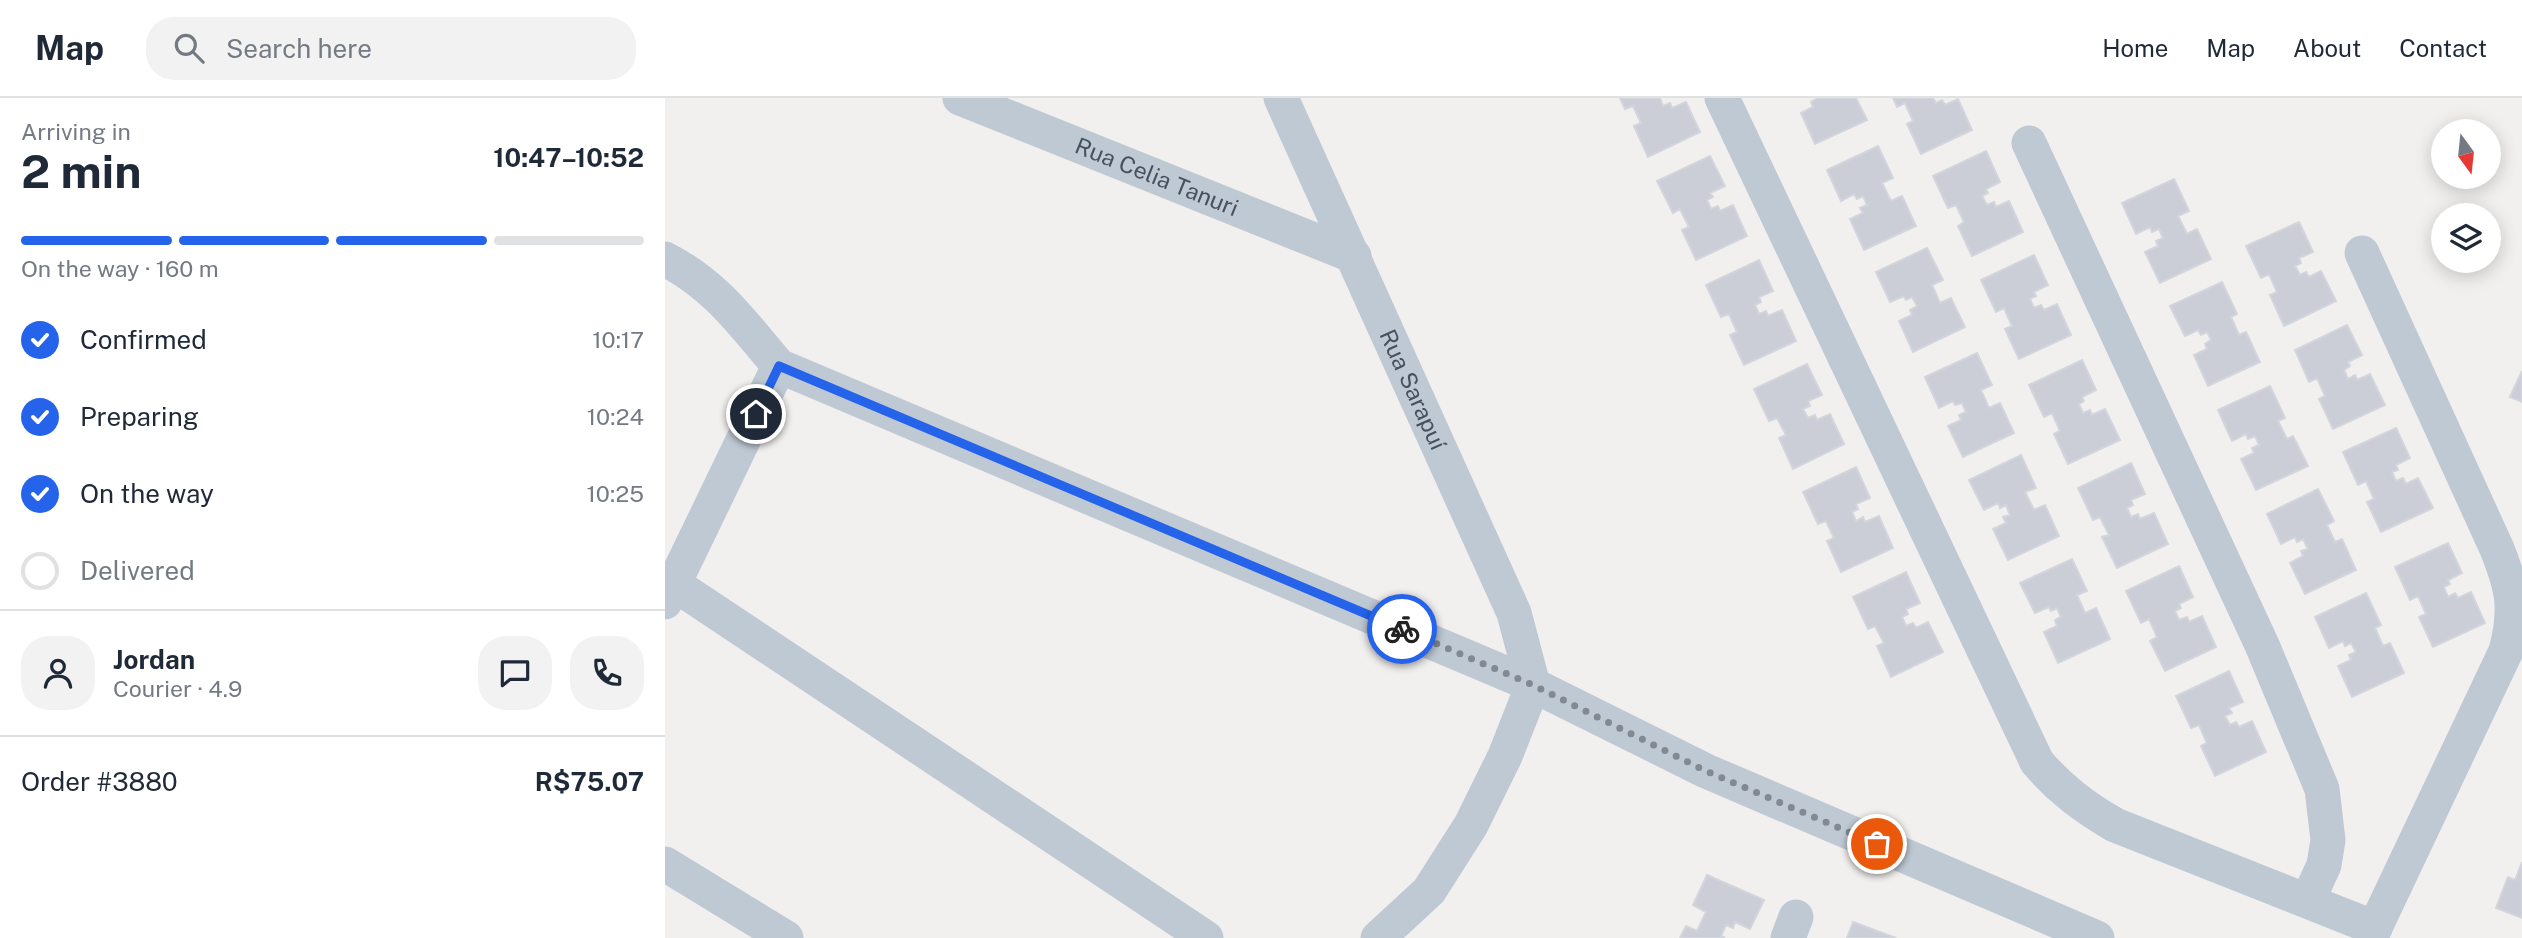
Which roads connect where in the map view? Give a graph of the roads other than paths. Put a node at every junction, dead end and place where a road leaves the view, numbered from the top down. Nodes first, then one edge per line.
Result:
1 (960, 98) edge
2 (1281, 98) edge
3 (1722, 98) edge
4 (2029, 143) dead end
5 (2362, 253) dead end
6 (1354, 256) junction
7 (665, 259) edge
8 (779, 366) junction
9 (669, 593) edge
10 (1533, 685) junction
11 (670, 879) edge
12 (2308, 900) junction
13 (2372, 933) edge
14 (786, 938) edge
15 (1206, 938) edge
16 (1378, 938) edge
17 (2097, 938) edge

1 - 6 street, Rua Celia Tanuri
2 - 6 street, Rua Sarapuí
3 - 12 street
4 - 12 street
5 - 13 street
6 - 10 street, Rua Sarapuí
7 - 8 street
8 - 9 street
8 - 10 street
9 - 15 street
10 - 16 street
10 - 17 street
11 - 14 street
12 - 13 street

